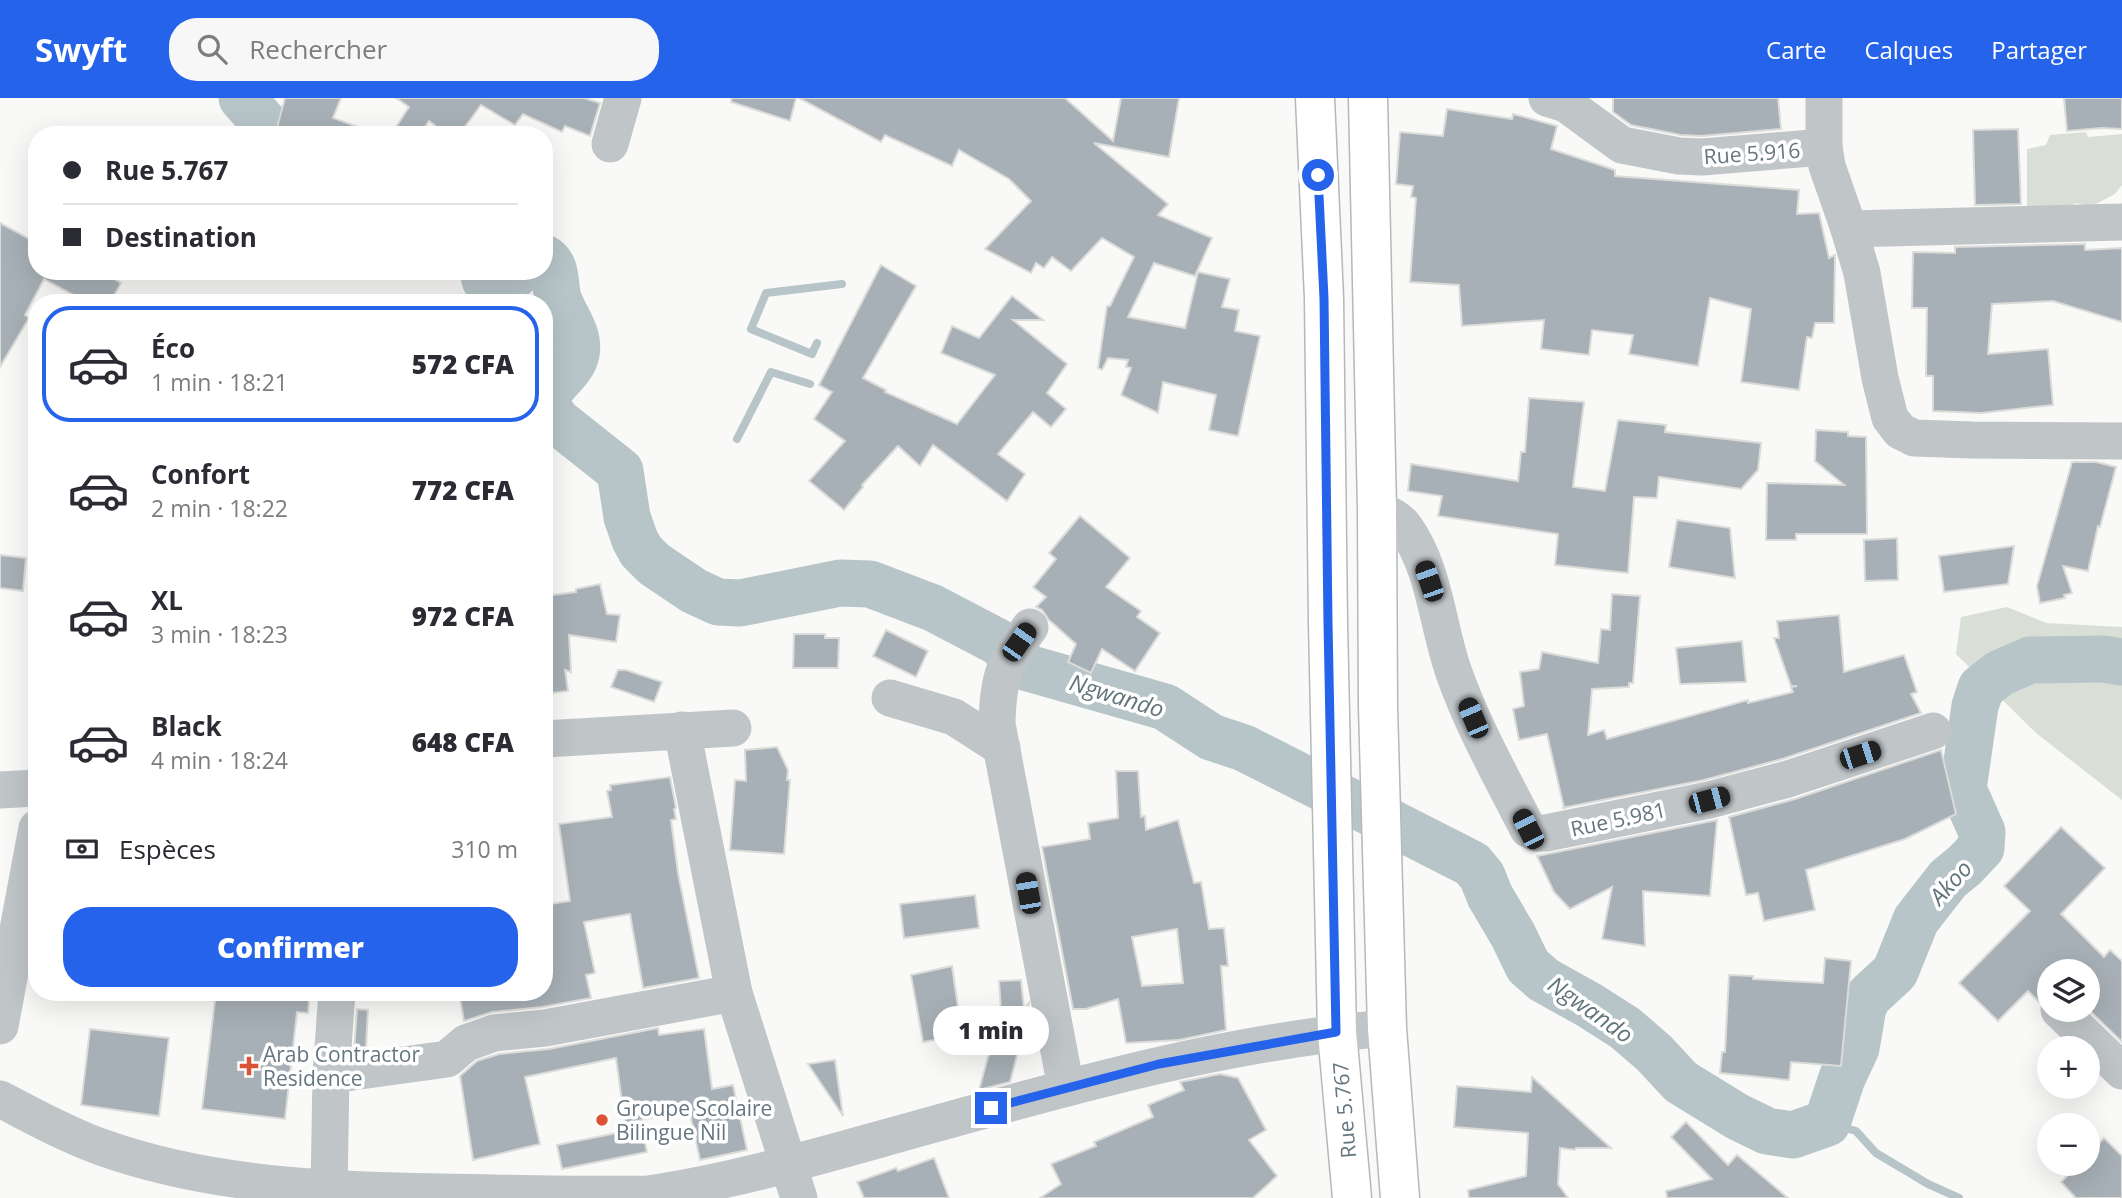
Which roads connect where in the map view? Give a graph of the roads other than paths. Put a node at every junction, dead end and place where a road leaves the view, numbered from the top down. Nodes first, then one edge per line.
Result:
1 (623, 98) edge
2 (1315, 98) edge
3 (1368, 98) edge
4 (1547, 98) edge
5 (1824, 98) edge
6 (610, 144) dead end
7 (1824, 147) junction
8 (2122, 222) edge
9 (1849, 229) junction
10 (2122, 441) edge
11 (1377, 509) junction
12 (1030, 627) dead end
13 (890, 698) dead end
14 (733, 728) dead end
15 (682, 730) junction
16 (1933, 731) dead end
17 (553, 738) edge
18 (1002, 748) junction
19 (28, 788) edge
20 (0, 790) edge
21 (28, 876) edge
22 (734, 993) junction
23 (336, 1001) edge
24 (2071, 1022) edge
25 (0, 1026) edge
26 (1387, 1028) junction
27 (1336, 1032) junction
28 (2122, 1071) edge
29 (331, 1075) junction
30 (1066, 1088) junction
31 (0, 1099) edge
32 (794, 1181) edge
33 (225, 1189) edge
34 (329, 1190) junction
35 (1352, 1198) edge
36 (1400, 1198) edge

1 - 6 street
2 - 27 highway, Rue 5.767
3 - 11 highway
4 - 7 street, Rue 5.916
5 - 7 street
7 - 9 street, Rue 5.916
8 - 9 street
9 - 10 street, Rue 5.916
11 - 16 street, Rue 5.981
11 - 26 highway
12 - 18 street
13 - 18 street
14 - 15 street
15 - 17 street
15 - 22 street
18 - 30 street
19 - 20 street
21 - 25 street
22 - 29 street
22 - 32 street
23 - 29 street
24 - 28 street
26 - 27 street
26 - 36 highway
27 - 30 street
27 - 35 highway, Rue 5.767
29 - 34 street
30 - 32 street
31 - 33 street
32 - 34 street
33 - 34 street

